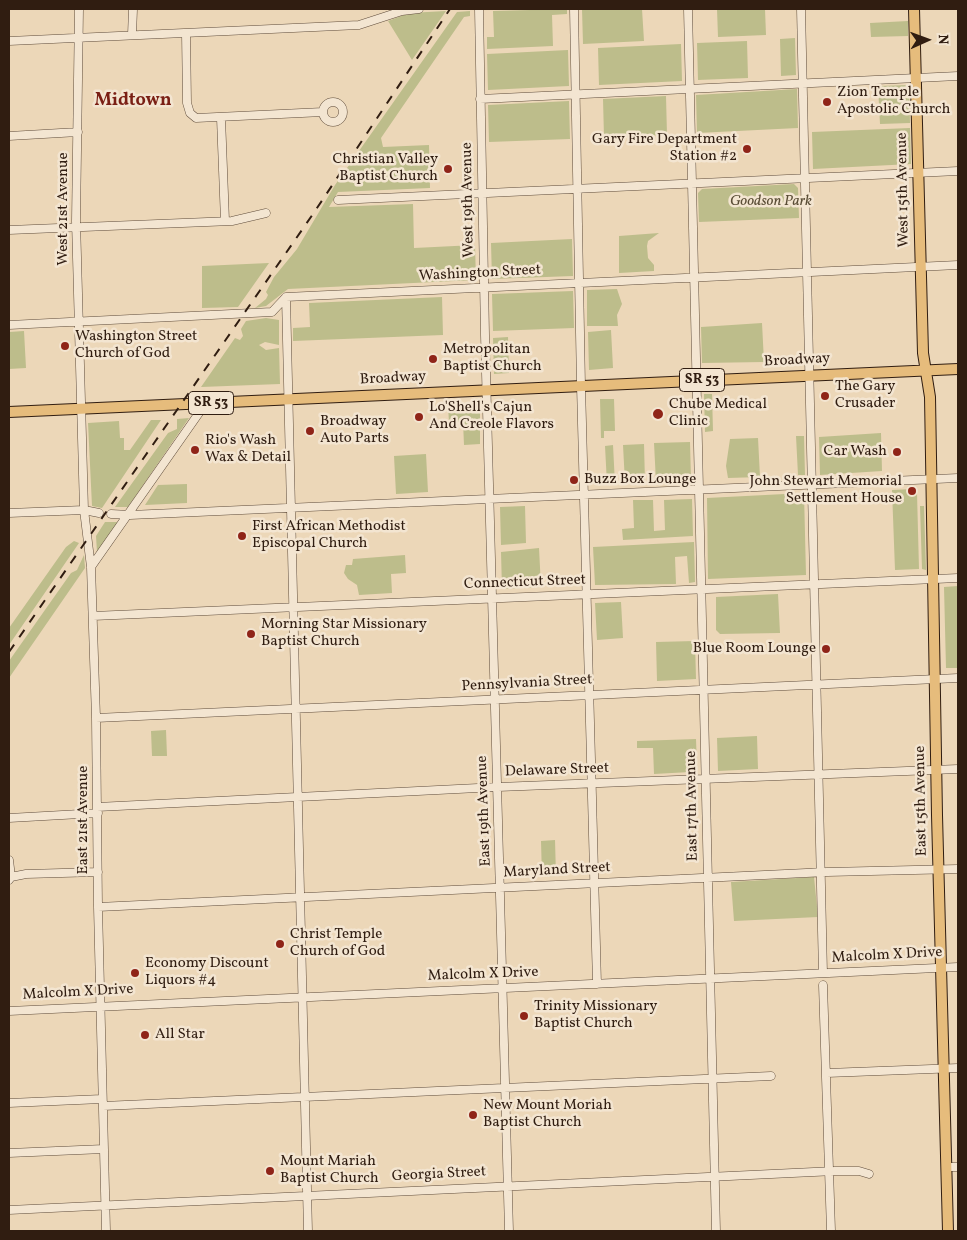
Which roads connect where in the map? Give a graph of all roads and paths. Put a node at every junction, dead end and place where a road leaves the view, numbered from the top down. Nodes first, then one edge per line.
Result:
1 (79, 9) edge
2 (133, 9) edge
3 (382, 9) edge
4 (419, 9) edge
5 (479, 9) edge
6 (574, 9) edge
7 (688, 9) edge
8 (801, 9) edge
9 (914, 9) edge
10 (387, 17) junction
11 (186, 33) junction
12 (132, 35) junction
13 (79, 38) junction
14 (9, 41) edge
15 (958, 76) edge
16 (916, 77) junction
17 (804, 82) junction
18 (690, 88) junction
19 (576, 94) junction
20 (480, 99) junction
21 (323, 112) dead end
22 (220, 118) junction
23 (78, 132) junction
24 (9, 136) edge
25 (958, 171) edge
26 (919, 173) junction
27 (806, 177) junction
28 (692, 182) junction
29 (578, 188) junction
30 (483, 193) junction
31 (338, 200) dead end
32 (266, 213) dead end
33 (225, 221) junction
34 (77, 227) junction
35 (9, 230) edge
36 (958, 265) edge
37 (921, 266) junction
38 (807, 272) junction
39 (695, 278) junction
40 (581, 283) junction
41 (485, 288) junction
42 (286, 297) junction
43 (79, 322) junction
44 (9, 325) edge
45 (958, 368) edge
46 (927, 370) junction
47 (808, 375) junction
48 (696, 380) junction
49 (581, 386) junction
50 (486, 390) junction
51 (288, 399) junction
52 (206, 403) junction
53 (81, 408) junction
54 (9, 412) edge
55 (958, 478) edge
56 (932, 479) junction
57 (811, 484) junction
58 (699, 490) junction
59 (584, 495) junction
60 (490, 498) junction
61 (291, 508) junction
62 (84, 510) junction
63 (9, 513) edge
64 (99, 513) dead end
65 (111, 514) dead end
66 (130, 515) junction
67 (91, 567) junction
68 (958, 578) edge
69 (933, 579) junction
70 (814, 584) junction
71 (701, 589) junction
72 (587, 594) junction
73 (492, 598) junction
74 (293, 608) junction
75 (93, 616) junction
76 (958, 678) edge
77 (935, 680) junction
78 (816, 685) junction
79 (704, 690) junction
80 (590, 696) junction
81 (495, 699) junction
82 (296, 709) junction
83 (96, 718) junction
84 (958, 769) edge
85 (936, 770) junction
86 (818, 775) junction
87 (706, 780) junction
88 (592, 784) junction
89 (498, 788) junction
90 (297, 797) junction
91 (98, 810) junction
92 (9, 818) edge
93 (9, 860) edge
94 (958, 869) edge
95 (939, 870) junction
96 (98, 872) junction
97 (820, 873) junction
98 (708, 878) junction
99 (10, 879) edge
100 (595, 883) junction
101 (501, 888) junction
102 (300, 897) junction
103 (98, 907) junction
104 (942, 967) junction
105 (958, 967) edge
106 (823, 973) junction
107 (711, 979) junction
108 (597, 984) junction
109 (823, 985) dead end
110 (504, 988) junction
111 (302, 997) junction
112 (100, 1006) junction
113 (9, 1010) edge
114 (944, 1068) junction
115 (958, 1068) edge
116 (827, 1073) junction
117 (771, 1076) dead end
118 (713, 1077) junction
119 (506, 1088) junction
120 (304, 1098) junction
121 (103, 1103) junction
122 (9, 1104) edge
123 (104, 1149) junction
124 (9, 1153) edge
125 (958, 1166) edge
126 (946, 1167) junction
127 (829, 1172) junction
128 (869, 1174) dead end
129 (715, 1177) junction
130 (508, 1186) junction
131 (307, 1195) junction
132 (105, 1206) junction
133 (9, 1210) edge
134 (106, 1231) edge
135 (308, 1231) edge
136 (509, 1231) edge
137 (716, 1231) edge
138 (831, 1231) edge
139 (948, 1231) edge

1 - 13 street, West 21st Avenue
2 - 12 street
3 - 10 street
4 - 10 street
5 - 20 street, West 19th Avenue
6 - 19 street
7 - 18 street, East 17th Avenue
8 - 17 street
9 - 16 main road, West 15th Avenue
10 - 11 street
11 - 12 street
11 - 22 street
12 - 13 street
13 - 14 street
13 - 23 street, West 21st Avenue
15 - 16 street
16 - 17 street
16 - 26 main road, West 15th Avenue
17 - 18 street
17 - 27 street
18 - 19 street
18 - 28 street, East 17th Avenue
19 - 20 street
19 - 29 street
20 - 30 street, West 19th Avenue
21 - 22 street
22 - 33 street
23 - 24 street
23 - 34 street, West 21st Avenue
25 - 26 street
26 - 27 street
26 - 37 main road, West 15th Avenue
27 - 28 street
27 - 38 street
28 - 29 street
28 - 39 street, East 17th Avenue
29 - 30 street
29 - 40 street
30 - 31 street
30 - 41 street, West 19th Avenue
32 - 33 street
33 - 34 street
34 - 35 street
34 - 43 street, West 21st Avenue
36 - 37 street, Washington Street
37 - 38 street, Washington Street
37 - 46 main road, West 15th Avenue
38 - 39 street, Washington Street
38 - 47 street
39 - 40 street, Washington Street
39 - 48 street, East 17th Avenue
40 - 41 street, Washington Street
40 - 49 street
41 - 42 street, Washington Street
41 - 50 street, West 19th Avenue
42 - 43 street
42 - 51 street
43 - 44 street
43 - 53 street, West 21st Avenue
45 - 46 main road, Broadway / SR 53
46 - 47 main road, Broadway / SR 53
46 - 56 main road, East 15th Avenue
47 - 48 main road, Broadway / SR 53
47 - 57 street
48 - 49 main road, Broadway / SR 53
48 - 58 street, East 17th Avenue
49 - 50 main road, Broadway / SR 53
49 - 59 street
50 - 51 main road, Broadway / SR 53
50 - 60 street, East 19th Avenue
51 - 52 main road, Broadway / SR 53
51 - 61 street
52 - 53 main road, Broadway / SR 53
52 - 66 street
53 - 54 main road, Broadway / SR 53
53 - 62 street, East 21st Avenue
55 - 56 street
56 - 57 street
56 - 69 main road, East 15th Avenue
57 - 58 street
57 - 70 street
58 - 59 street
58 - 71 street, East 17th Avenue
59 - 60 street
59 - 72 street
60 - 61 street
60 - 73 street, East 19th Avenue
61 - 66 street
61 - 74 street
62 - 63 street
62 - 64 street
62 - 67 street, East 21st Avenue
65 - 66 street
66 - 67 street
67 - 75 street, East 21st Avenue
68 - 69 street, Connecticut Street
69 - 70 street, Connecticut Street
69 - 77 main road, East 15th Avenue
70 - 71 street, Connecticut Street
70 - 78 street
71 - 72 street, Connecticut Street
71 - 79 street, East 17th Avenue
72 - 73 street, Connecticut Street
72 - 80 street
73 - 74 street, Connecticut Street
73 - 81 street, East 19th Avenue
74 - 75 street, Connecticut Street
74 - 82 street
75 - 83 street, East 21st Avenue
76 - 77 street, Pennsylvania Street
77 - 78 street, Pennsylvania Street
77 - 85 main road, East 15th Avenue
78 - 79 street, Pennsylvania Street
78 - 86 street
79 - 80 street, Pennsylvania Street
79 - 87 street, East 17th Avenue
80 - 81 street, Pennsylvania Street
80 - 88 street
81 - 82 street, Pennsylvania Street
81 - 89 street, East 19th Avenue
82 - 83 street, Pennsylvania Street
82 - 90 street
83 - 91 street, East 21st Avenue
84 - 85 street, Delaware Street
85 - 86 street, Delaware Street
85 - 95 main road, East 15th Avenue
86 - 87 street, Delaware Street
86 - 97 street
87 - 88 street, Delaware Street
87 - 98 street, East 17th Avenue
88 - 89 street, Delaware Street
88 - 100 street
89 - 90 street, Delaware Street
89 - 101 street, East 19th Avenue
90 - 91 street, Delaware Street
90 - 102 street
91 - 92 street, Delaware Street
91 - 96 street, East 21st Avenue
93 - 99 street
94 - 95 street, Maryland Street
95 - 97 street, Maryland Street
95 - 104 main road, East 15th Avenue
96 - 99 street
96 - 103 street, East 21st Avenue
97 - 98 street, Maryland Street
97 - 106 street
98 - 100 street, Maryland Street
98 - 107 street, East 17th Avenue
100 - 101 street, Maryland Street
100 - 108 street
101 - 102 street, Maryland Street
101 - 110 street, East 19th Avenue
102 - 103 street, Maryland Street
102 - 111 street
103 - 112 street, East 21st Avenue
104 - 105 street, Malcolm X Drive
104 - 106 street, Malcolm X Drive
104 - 114 main road, East 15th Avenue
106 - 107 street, Malcolm X Drive
107 - 108 street, Malcolm X Drive
107 - 118 street, East 17th Avenue
108 - 110 street, Malcolm X Drive
109 - 116 street
110 - 111 street, Malcolm X Drive
110 - 119 street, East 19th Avenue
111 - 112 street, Malcolm X Drive
111 - 120 street
112 - 113 street, Malcolm X Drive
112 - 121 street, East 21st Avenue
114 - 115 street
114 - 116 street
114 - 126 main road, East 15th Avenue
116 - 127 street
117 - 118 street
118 - 119 street
118 - 129 street, East 17th Avenue
119 - 120 street
119 - 130 street, East 19th Avenue
120 - 121 street
120 - 131 street
121 - 122 street
121 - 123 street, East 21st Avenue
123 - 124 street
123 - 132 street, East 21st Avenue
125 - 126 street
126 - 139 main road, East 15th Avenue
127 - 128 street, Georgia Street
127 - 129 street, Georgia Street
127 - 138 street
129 - 130 street, Georgia Street
129 - 137 street, East 17th Avenue
130 - 131 street, Georgia Street
130 - 136 street, East 19th Avenue
131 - 132 street, Georgia Street
131 - 135 street
132 - 133 street, Georgia Street
132 - 134 street, East 21st Avenue

